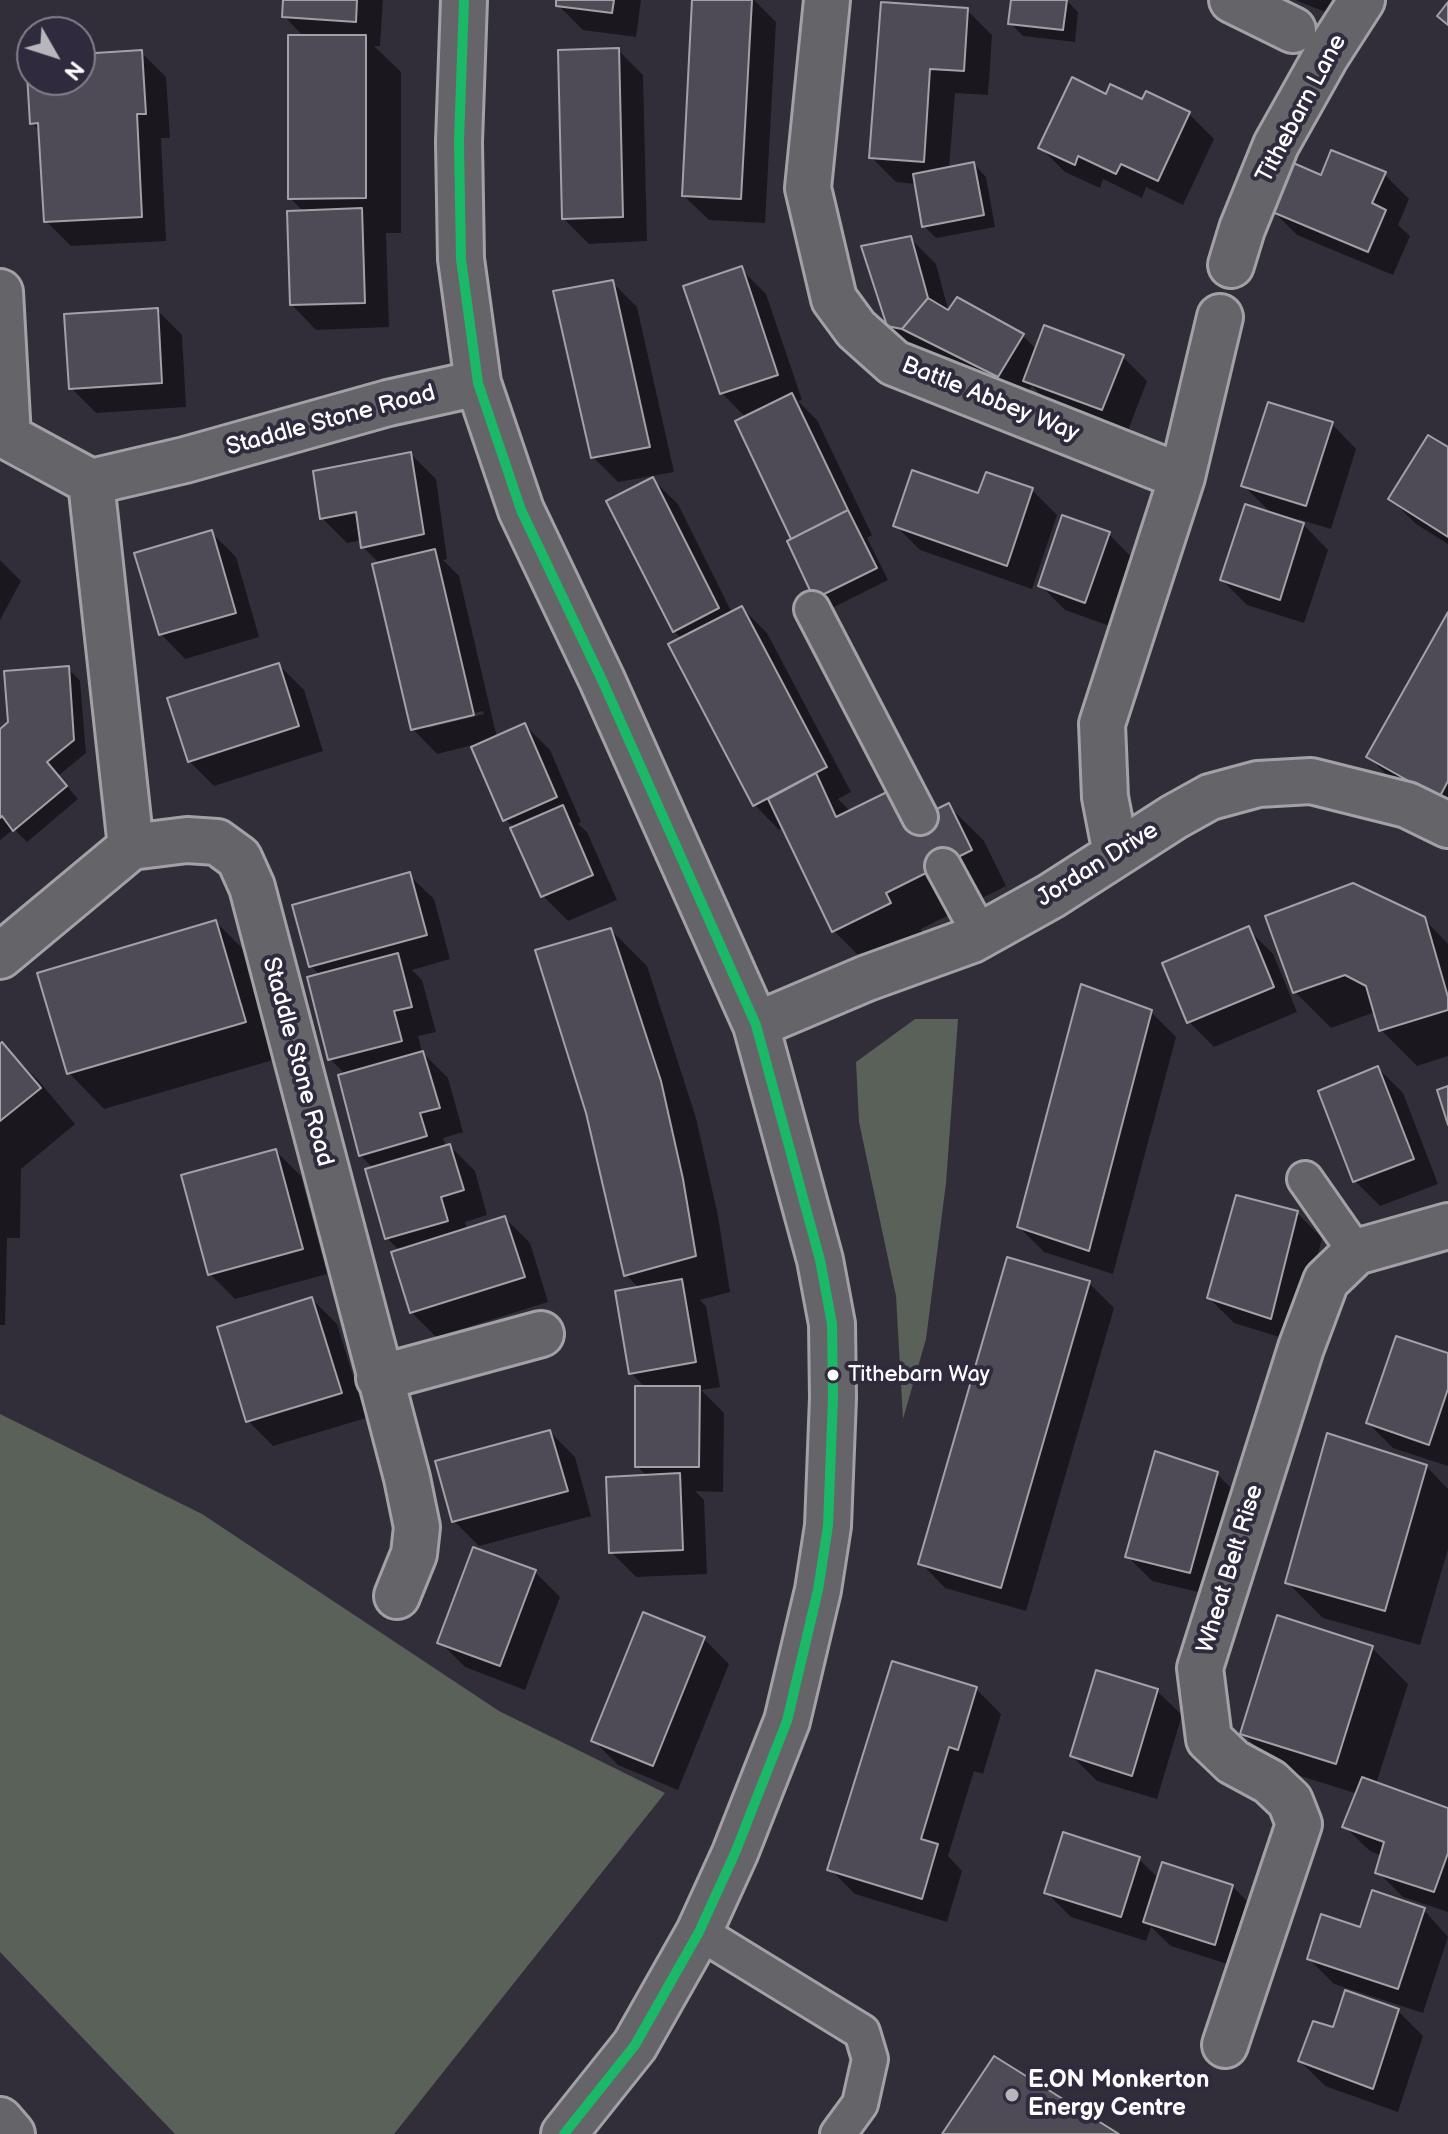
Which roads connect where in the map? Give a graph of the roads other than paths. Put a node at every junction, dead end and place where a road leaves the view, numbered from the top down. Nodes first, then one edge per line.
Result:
1 (464, 0) edge
2 (827, 0) edge
3 (1232, 0) edge
4 (1362, 0) edge
5 (1293, 30) dead end
6 (1231, 265) dead end
7 (0, 292) edge
8 (1220, 317) dead end
9 (478, 383) junction
10 (4, 435) edge
11 (1182, 477) junction
12 (91, 482) junction
13 (812, 609) dead end
14 (920, 817) dead end
15 (1448, 825) edge
16 (131, 847) junction
17 (1116, 854) junction
18 (943, 866) dead end
19 (980, 934) junction
20 (0, 956) edge
21 (756, 1025) junction
22 (1305, 1179) dead end
23 (1448, 1226) edge
24 (1356, 1252) junction
25 (541, 1334) dead end
26 (379, 1378) junction
27 (397, 1596) dead end
28 (699, 1932) junction
29 (1225, 2045) dead end
30 (0, 2120) edge
31 (12, 2134) edge
32 (564, 2134) edge
33 (838, 2134) edge

1 - 9 main road
2 - 11 main road, Battle Abbey Way
3 - 5 main road
4 - 6 main road, Tithebarn Lane
7 - 10 main road
8 - 11 main road
9 - 12 main road, Staddle Stone Road
9 - 21 main road
10 - 12 main road
11 - 17 main road
12 - 16 main road
13 - 14 lane
15 - 17 main road, Jordan Drive
16 - 20 main road
16 - 26 main road, Staddle Stone Road
17 - 19 main road, Jordan Drive
18 - 19 lane
19 - 21 main road, Jordan Drive
21 - 28 main road
22 - 24 lane
23 - 24 main road, Wheat Belt Rise
24 - 29 main road, Wheat Belt Rise
25 - 26 main road
26 - 27 main road, Staddle Stone Road
28 - 32 main road
28 - 33 lane
30 - 31 main road

